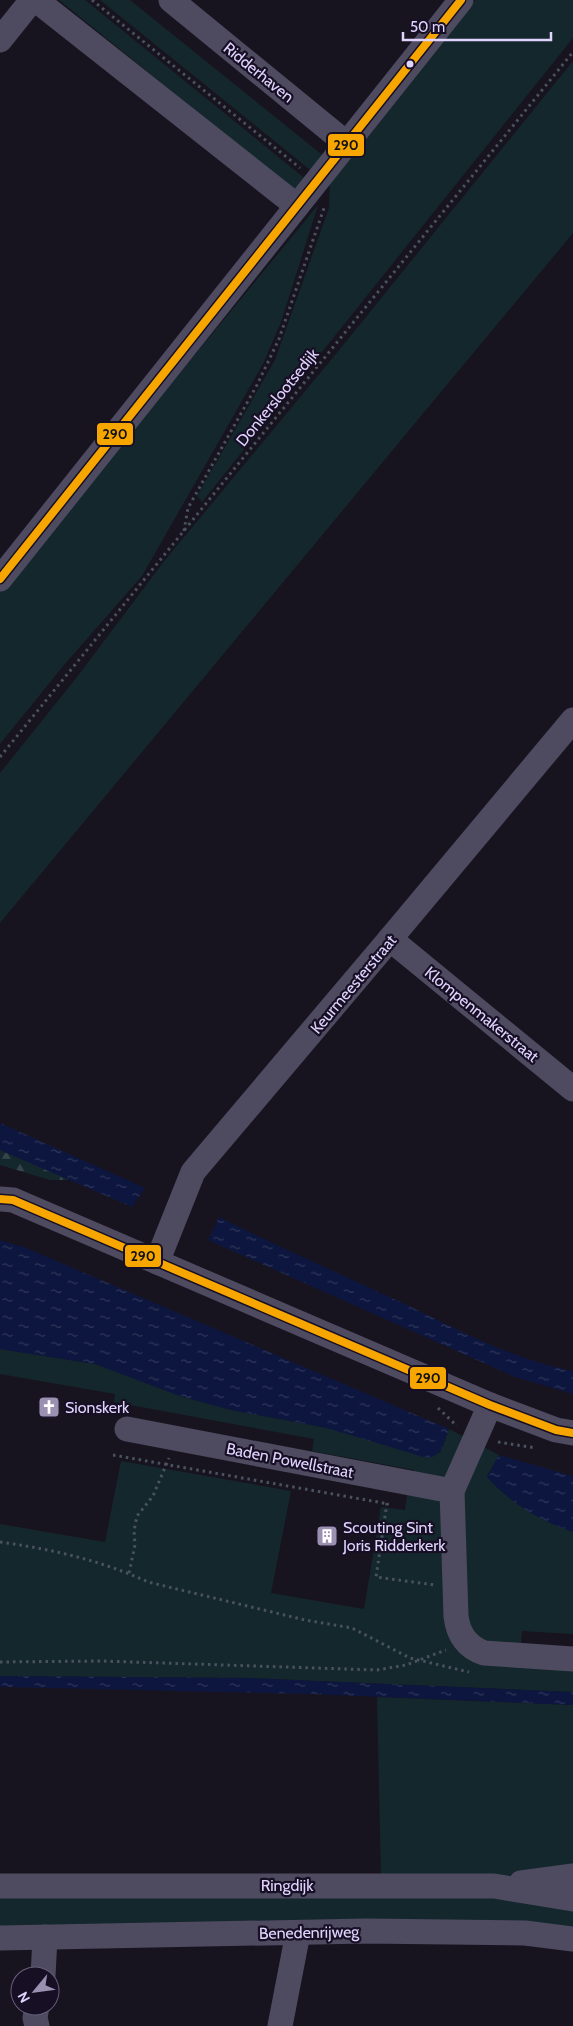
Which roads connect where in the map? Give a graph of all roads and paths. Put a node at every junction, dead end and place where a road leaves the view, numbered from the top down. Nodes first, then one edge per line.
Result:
1 (34, 0) edge
2 (171, 0) edge
3 (461, 0) edge
4 (0, 40) edge
5 (573, 52) edge
6 (346, 144) junction
7 (297, 206) junction
8 (0, 579) edge
9 (573, 720) edge
10 (0, 757) edge
11 (390, 940) junction
12 (573, 1089) edge
13 (0, 1199) edge
14 (157, 1262) junction
15 (490, 1405) junction
16 (127, 1429) dead end
17 (573, 1434) edge
18 (172, 1438) junction
19 (113, 1455) dead end
20 (167, 1465) junction
21 (452, 1492) junction
22 (387, 1503) junction
23 (397, 1505) dead end
24 (0, 1542) edge
25 (129, 1573) junction
26 (454, 1588) junction
27 (463, 1638) junction
28 (573, 1659) edge
29 (421, 1660) junction
30 (0, 1662) edge
31 (473, 1673) dead end
32 (573, 1876) edge
33 (0, 1886) edge
34 (494, 1886) junction
35 (573, 1899) edge
36 (298, 1933) junction
37 (45, 1937) junction
38 (0, 1938) edge
39 (573, 1939) edge
40 (44, 1966) edge
41 (280, 2026) edge

1 - 4 street
1 - 7 street
2 - 6 street, Ridderhaven
3 - 6 street
5 - 10 path, Donkerslootsedijk
6 - 7 street
7 - 8 street
9 - 11 street, Keurmeesterstraat
11 - 12 street, Klompenmakerstraat
11 - 14 street, Keurmeesterstraat
13 - 14 street
14 - 15 street
15 - 17 street
15 - 21 street
16 - 18 street, Baden Powellstraat
18 - 20 path
18 - 21 street, Baden Powellstraat
19 - 20 path
20 - 22 path
20 - 25 path
21 - 26 street
22 - 23 path
22 - 26 path
24 - 25 path
25 - 29 path
26 - 27 street
27 - 28 street
27 - 29 path
29 - 30 path
29 - 31 path
32 - 34 street
33 - 34 street, Ringdijk
34 - 35 street, Ringdijk
36 - 37 street, Benedenrijweg
36 - 39 street, Benedenrijweg
36 - 41 street
37 - 38 street, Benedenrijweg
37 - 40 street

